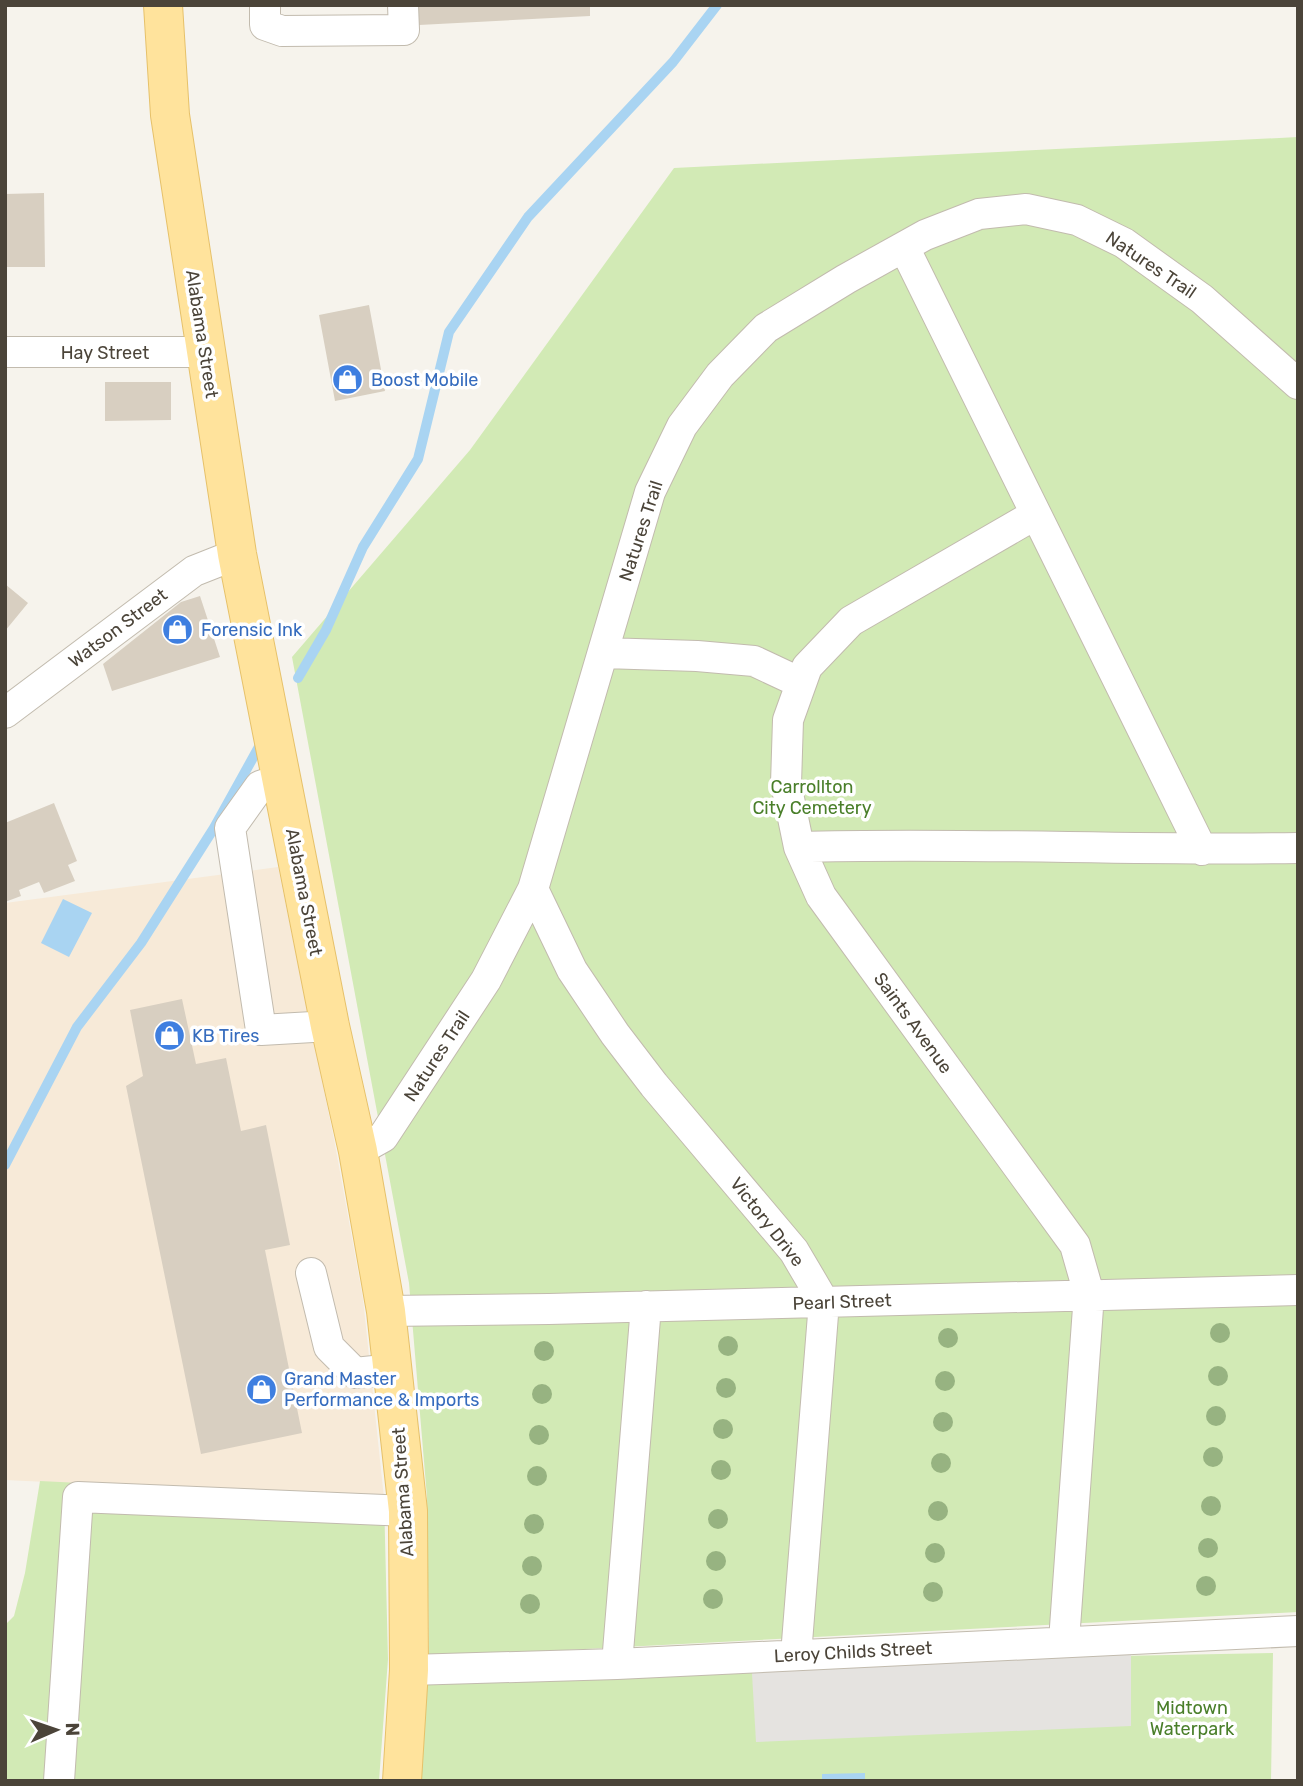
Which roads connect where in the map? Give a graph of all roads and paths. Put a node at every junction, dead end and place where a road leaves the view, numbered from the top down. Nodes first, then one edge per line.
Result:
1 (163, 5) edge
2 (265, 5) edge
3 (403, 5) edge
4 (904, 247) junction
5 (5, 352) edge
6 (204, 352) junction
7 (1298, 384) edge
8 (1035, 514) junction
9 (237, 554) junction
10 (604, 653) junction
11 (801, 683) junction
12 (5, 713) edge
13 (281, 779) junction
14 (799, 847) junction
15 (1298, 848) edge
16 (1202, 850) junction
17 (533, 889) junction
18 (330, 1026) junction
19 (358, 1151) junction
20 (311, 1273) dead end
21 (1298, 1290) edge
22 (1089, 1294) junction
23 (824, 1302) junction
24 (646, 1306) junction
25 (386, 1311) junction
26 (393, 1369) junction
27 (408, 1511) junction
28 (1298, 1631) edge
29 (1063, 1640) junction
30 (796, 1655) junction
31 (617, 1664) junction
32 (409, 1670) junction
33 (59, 1781) edge
34 (402, 1781) edge

1 - 6 main road, Alabama Street
2 - 3 street
4 - 7 street, Natures Trail
4 - 8 street
4 - 10 street, Natures Trail
5 - 6 street, Hay Street
6 - 9 main road, Alabama Street
8 - 11 street, Saints Avenue
8 - 16 street
9 - 12 street, Watson Street
9 - 13 main road, Alabama Street
10 - 11 street
10 - 17 street, Natures Trail
11 - 14 street, Saints Avenue
13 - 18 main road, Alabama Street
13 - 18 street
14 - 16 street
14 - 22 street, Saints Avenue
15 - 16 street
17 - 19 street, Natures Trail
17 - 23 street, Victory Drive
18 - 19 main road, Alabama Street
19 - 25 main road, Alabama Street
20 - 26 street
21 - 22 street, Pearl Street
22 - 23 street, Pearl Street
22 - 29 street, Saints Avenue
23 - 24 street, Pearl Street
23 - 30 street
24 - 25 street, Pearl Street
24 - 31 street
25 - 26 main road, Alabama Street
26 - 27 main road, Alabama Street
27 - 32 main road, Alabama Street
27 - 33 street
28 - 29 street, Leroy Childs Street
29 - 30 street, Leroy Childs Street
30 - 31 street, Leroy Childs Street
31 - 32 street, Leroy Childs Street
32 - 34 main road, Alabama Street

